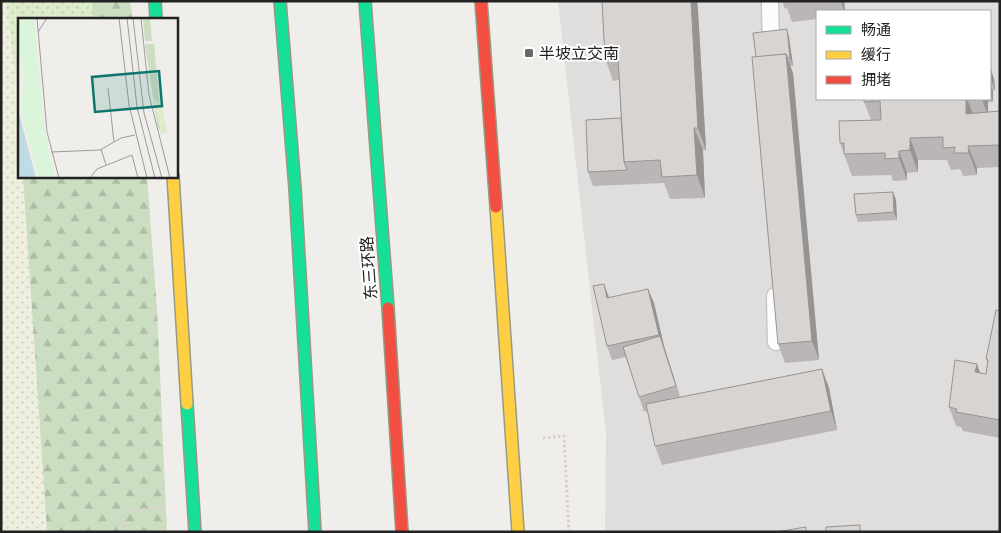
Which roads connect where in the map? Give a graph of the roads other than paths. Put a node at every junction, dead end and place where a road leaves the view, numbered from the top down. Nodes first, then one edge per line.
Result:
1 (155, 1) edge
2 (280, 1) edge
3 (365, 1) edge
4 (481, 1) edge
5 (770, 1) edge
6 (156, 18) edge
7 (771, 69) edge
8 (173, 178) edge
9 (775, 284) edge
10 (776, 342) edge
11 (195, 532) edge
12 (314, 532) edge
13 (402, 532) edge
14 (518, 532) edge

1 - 6 main road
2 - 12 main road
3 - 13 main road, 东三环路
4 - 14 main road
5 - 7 lane
8 - 11 main road
9 - 10 lane

